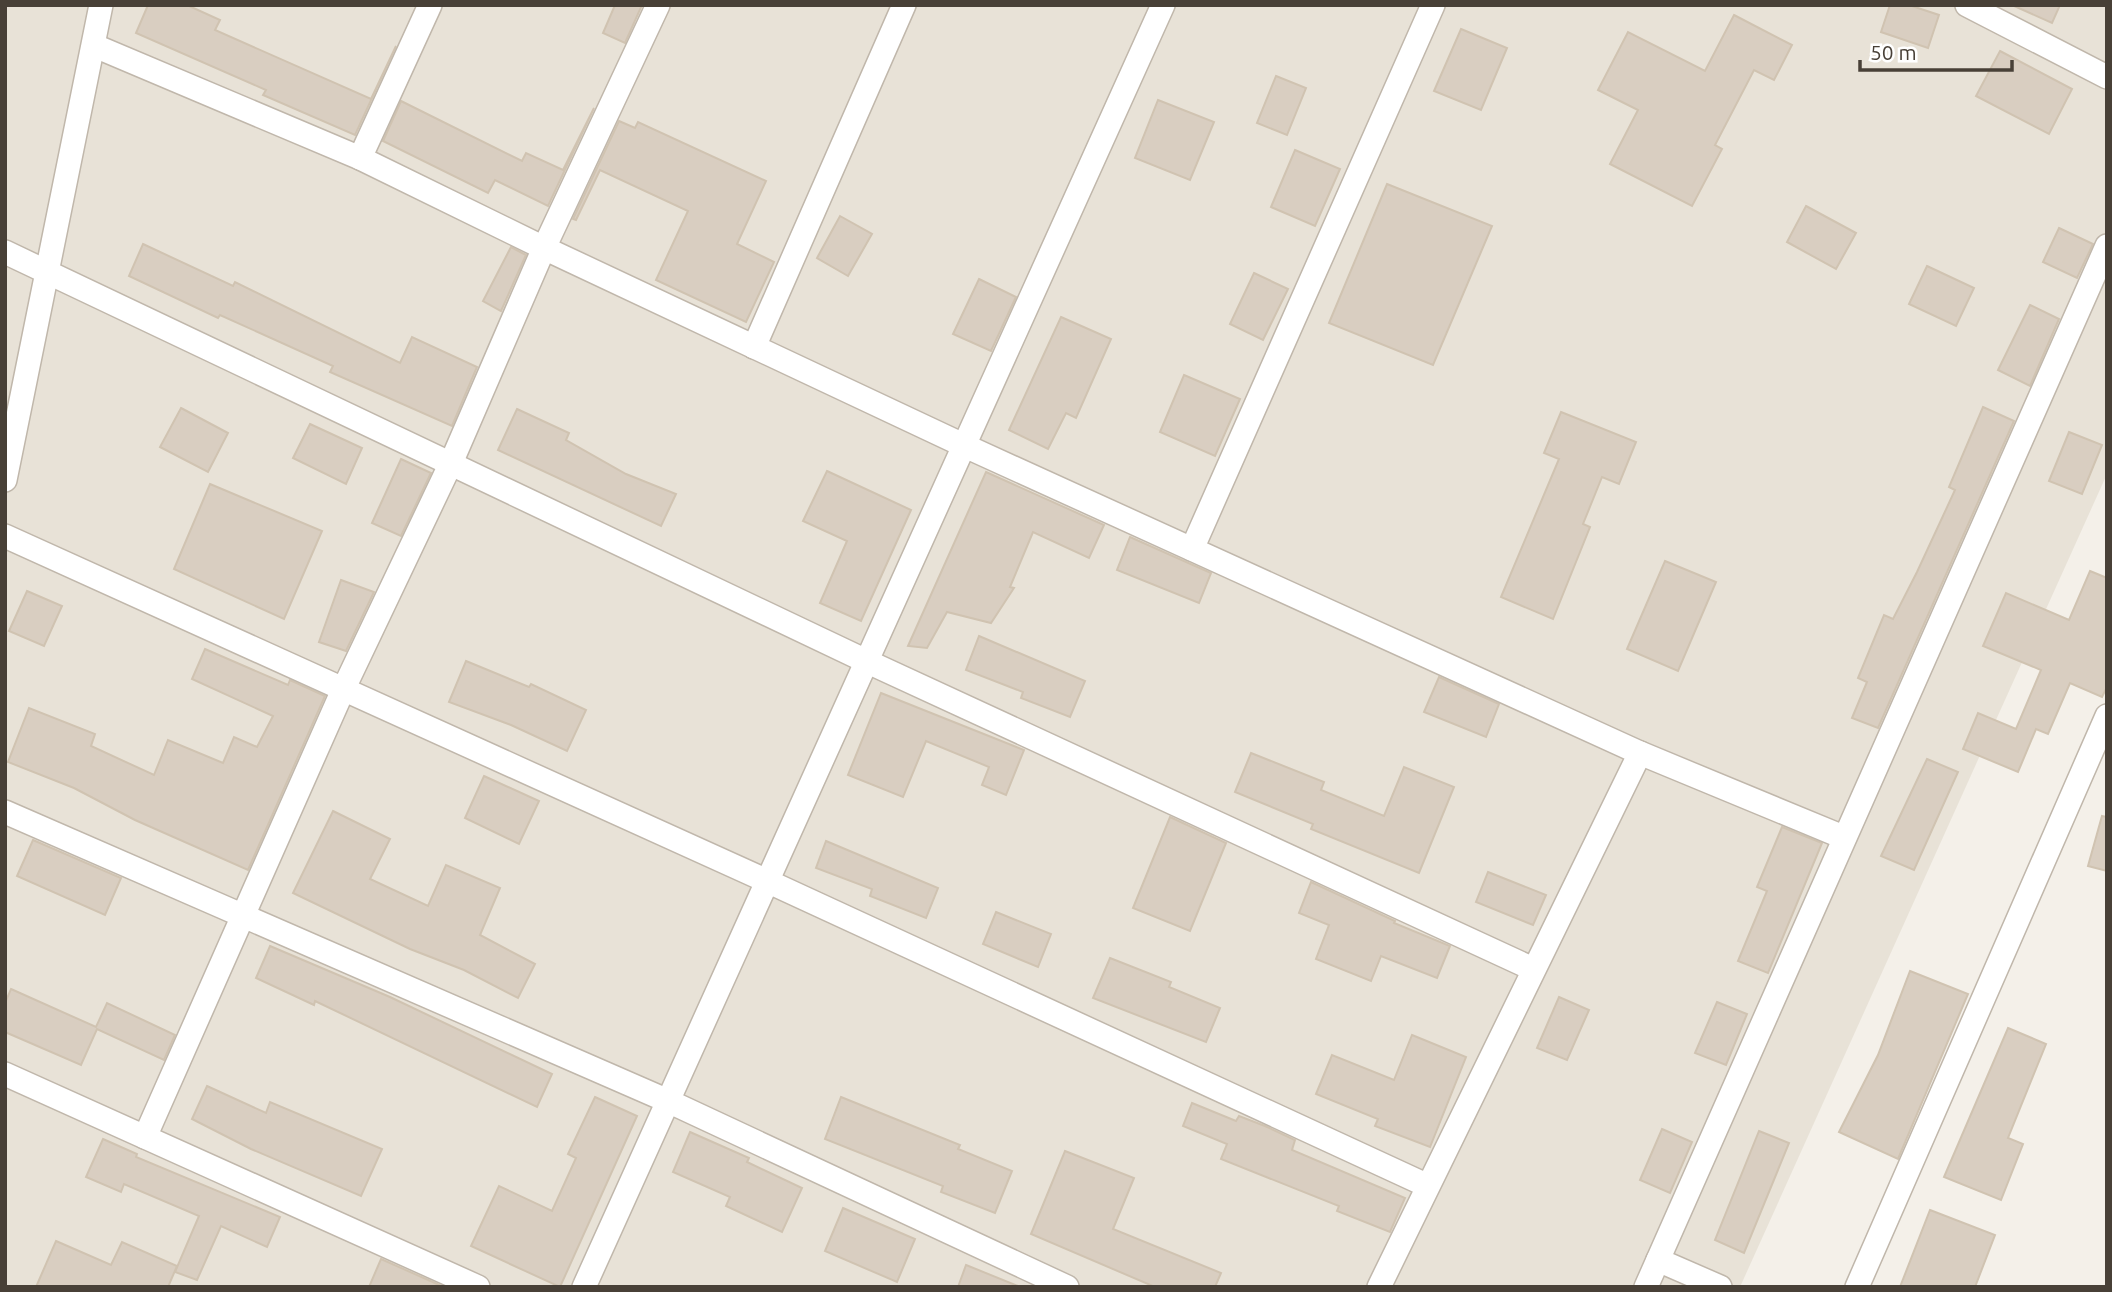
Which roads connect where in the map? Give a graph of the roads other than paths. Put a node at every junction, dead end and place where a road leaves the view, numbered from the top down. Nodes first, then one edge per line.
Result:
1 (102, 5) edge
2 (430, 5) edge
3 (657, 5) edge
4 (904, 5) edge
5 (1163, 5) edge
6 (1433, 5) edge
7 (1967, 5) edge
8 (95, 46) junction
9 (2107, 77) edge
10 (360, 158) junction
11 (2107, 246) edge
12 (544, 248) junction
13 (5, 252) edge
14 (48, 271) junction
15 (754, 347) junction
16 (963, 445) junction
17 (451, 463) junction
18 (5, 480) edge
19 (5, 536) edge
20 (1192, 549) junction
21 (866, 661) junction
22 (343, 690) junction
23 (2107, 716) edge
24 (1640, 753) junction
25 (5, 812) edge
26 (1843, 837) junction
27 (767, 881) junction
28 (244, 916) junction
29 (1533, 969) junction
30 (5, 1074) edge
31 (668, 1101) junction
32 (145, 1137) junction
33 (1426, 1185) junction
34 (1658, 1260) junction
35 (478, 1287) edge
36 (584, 1287) edge
37 (1067, 1287) edge
38 (1379, 1287) edge
39 (1646, 1287) edge
40 (1720, 1287) edge
41 (1857, 1287) edge

1 - 8 street
2 - 10 street
3 - 12 street
4 - 15 street
5 - 16 street
6 - 20 street
7 - 9 street
8 - 10 street
8 - 14 street
10 - 12 street
11 - 26 street
12 - 15 street
12 - 17 street
13 - 14 street
14 - 17 street
14 - 18 street
15 - 16 street
16 - 20 street
16 - 21 street
17 - 21 street
17 - 22 street
19 - 22 street
20 - 24 street
21 - 27 street
21 - 29 street
22 - 27 street
22 - 28 street
23 - 41 street
24 - 26 street
24 - 29 street
25 - 28 street
26 - 34 street
27 - 31 street
27 - 33 street
28 - 31 street
28 - 32 street
29 - 33 street
30 - 32 street
31 - 36 street
31 - 37 street
32 - 35 street
33 - 38 street
34 - 39 street
34 - 40 street

